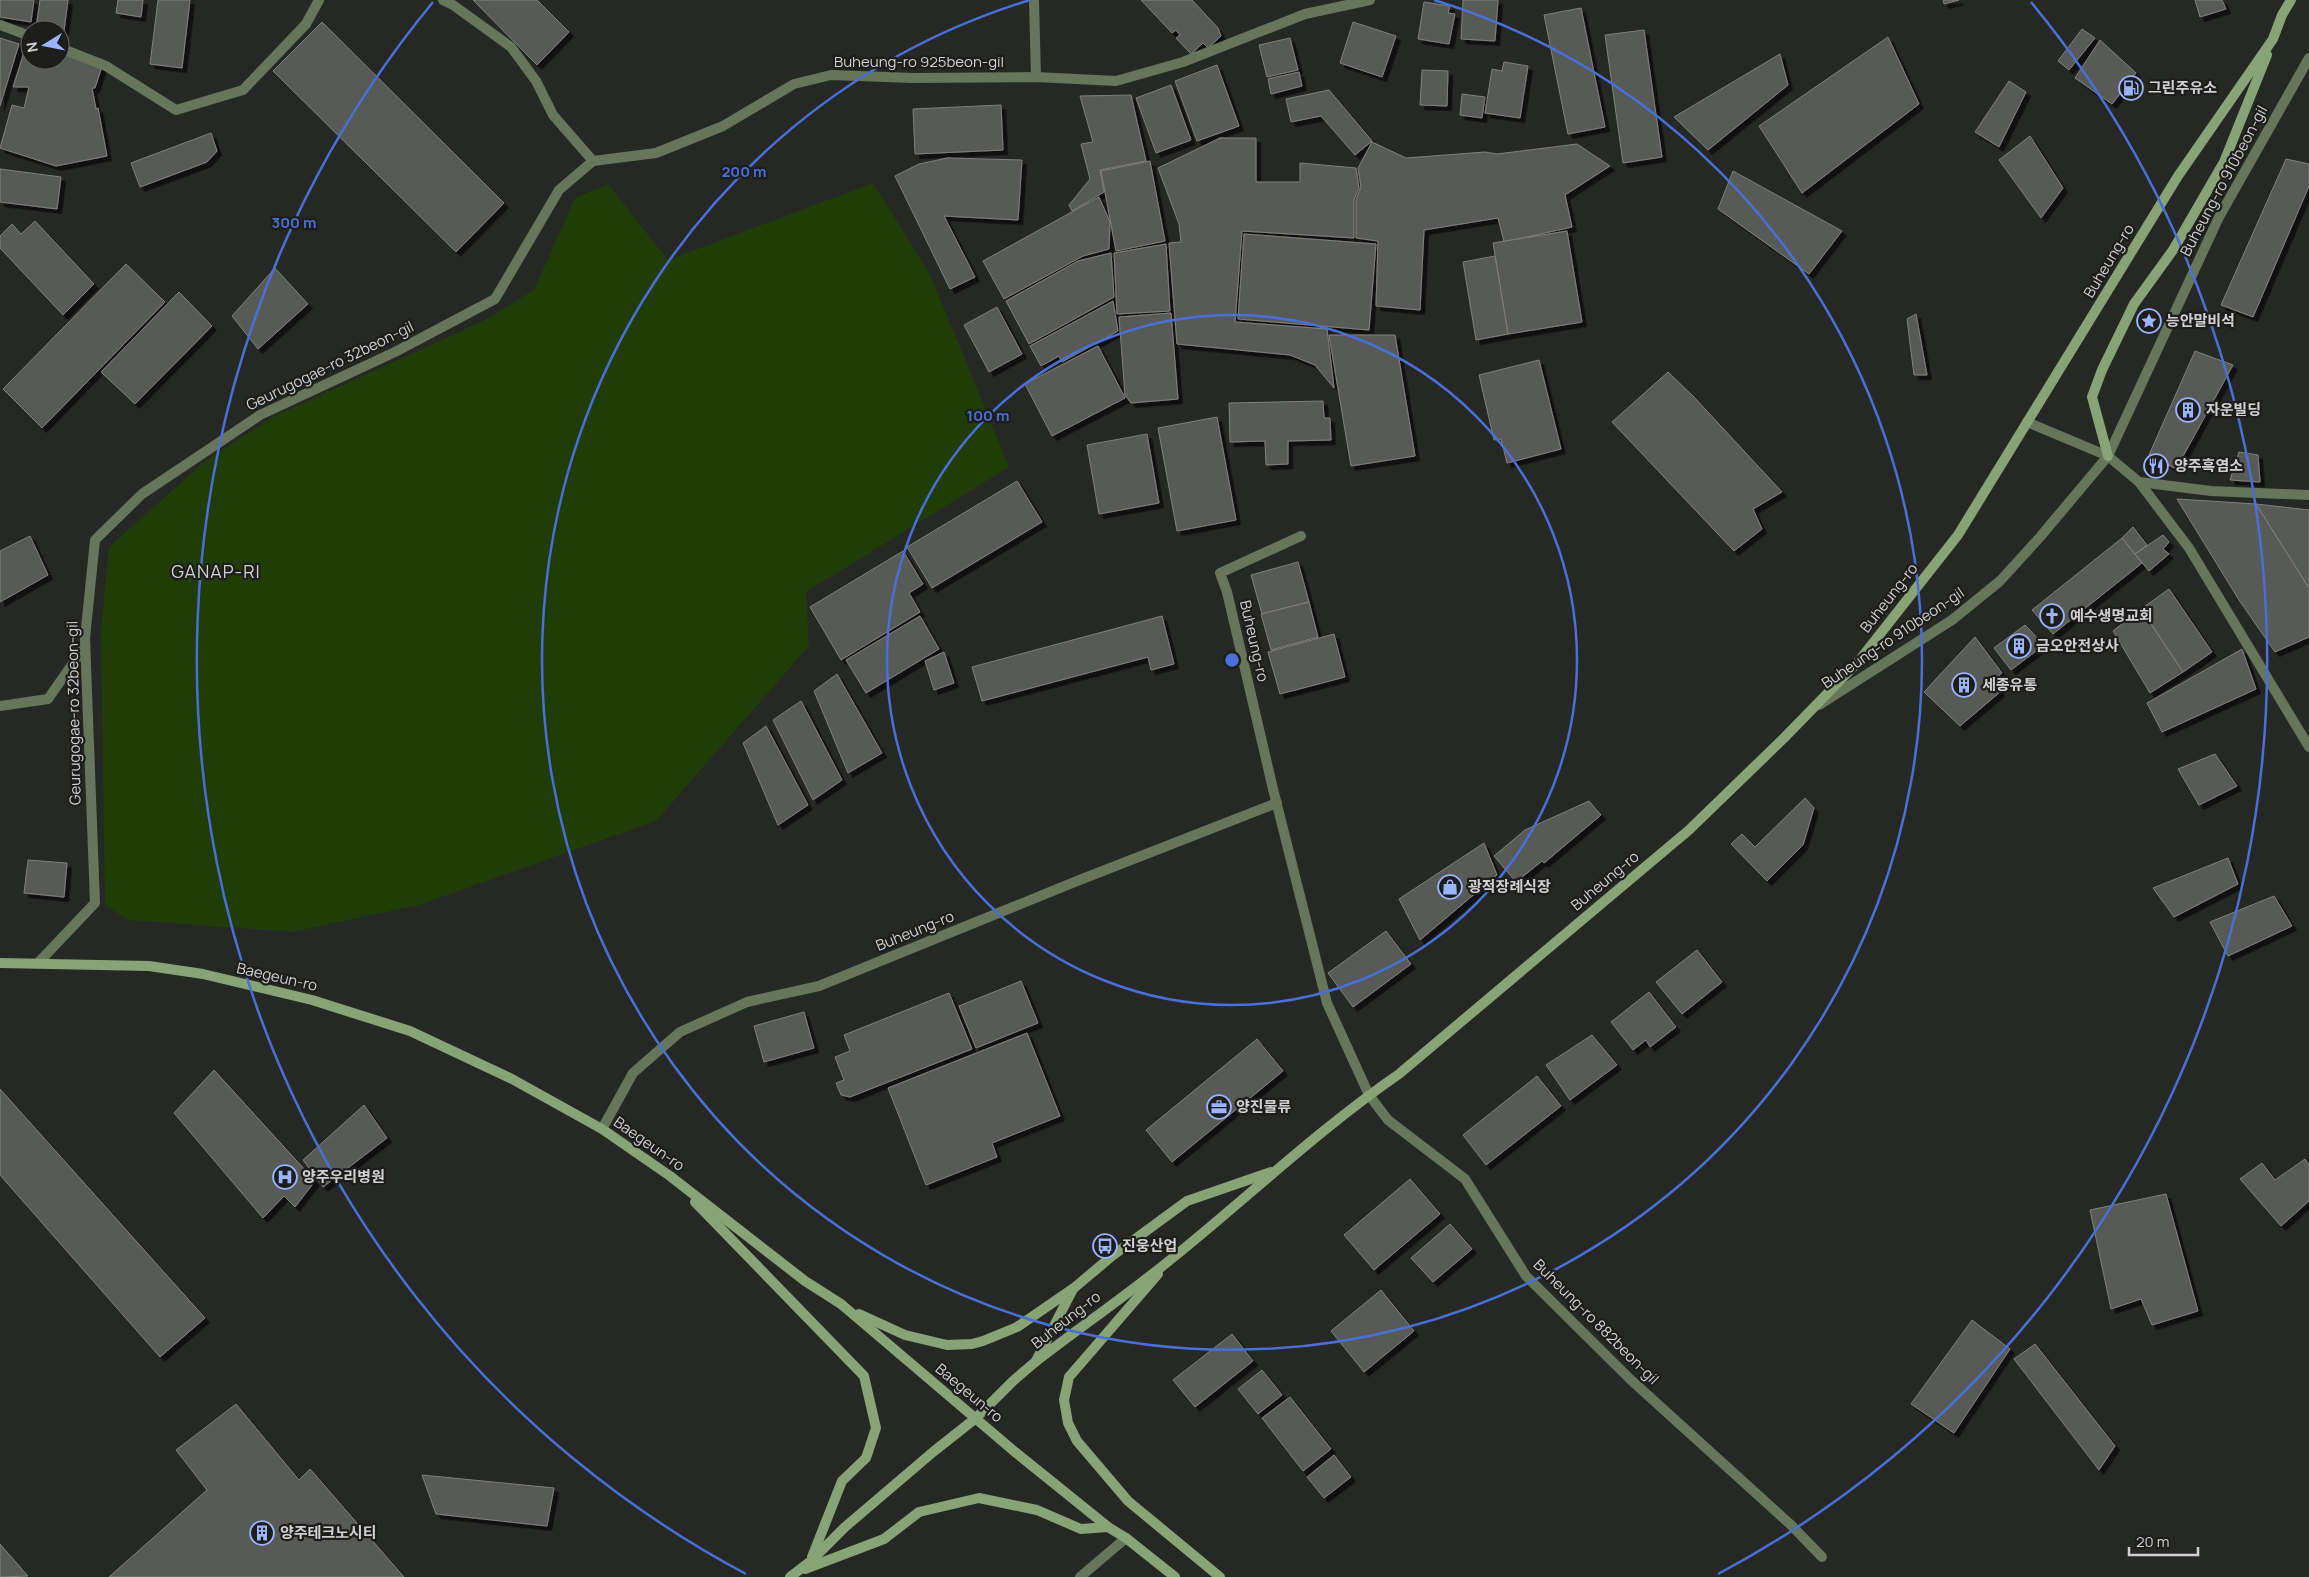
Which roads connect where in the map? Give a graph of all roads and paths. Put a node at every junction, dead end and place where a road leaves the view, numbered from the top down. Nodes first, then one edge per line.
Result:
1 (320, 0) edge
2 (443, 0) edge
3 (1034, 0) edge
4 (1370, 0) edge
5 (2285, 0) edge
6 (2291, 0) edge
7 (2282, 14) junction
8 (0, 25) edge
9 (20, 32) edge
10 (2273, 39) junction
11 (70, 52) edge
12 (2309, 58) edge
13 (1036, 78) junction
14 (593, 161) junction
15 (2027, 422) junction
16 (2108, 456) junction
17 (2139, 482) junction
18 (2309, 495) edge
19 (1301, 536) dead end
20 (85, 646) junction
21 (0, 706) edge
22 (1813, 708) junction
23 (2309, 746) edge
24 (1277, 803) junction
25 (0, 963) edge
26 (38, 963) junction
27 (1369, 1095) junction
28 (602, 1129) junction
29 (1276, 1170) junction
30 (670, 1176) junction
31 (1169, 1261) junction
32 (1074, 1288) junction
33 (841, 1304) junction
34 (1034, 1364) junction
35 (976, 1418) junction
36 (1108, 1527) junction
37 (1126, 1538) junction
38 (1822, 1557) dead end
39 (810, 1561) junction
40 (792, 1575) edge
41 (1080, 1577) edge
42 (1175, 1577) edge
43 (1220, 1577) edge

1 - 11 street
2 - 14 street
3 - 13 street
4 - 13 street, Buheung-ro 925beon-gil
5 - 7 main road
6 - 7 main road, Buheung-ro
7 - 10 main road, Buheung-ro
8 - 9 street
10 - 15 main road, Buheung-ro
10 - 16 main road
12 - 16 street, Buheung-ro 910beon-gil
13 - 14 street, Buheung-ro 925beon-gil
14 - 20 street, Geurugogae-ro 32beon-gil
15 - 16 street
15 - 22 main road, Buheung-ro
16 - 17 street
16 - 22 street, Buheung-ro 910beon-gil
17 - 18 street
17 - 23 street
19 - 24 street, Buheung-ro
20 - 21 street
20 - 26 street, Geurugogae-ro 32beon-gil
22 - 27 main road, Buheung-ro
24 - 27 street, Buheung-ro
24 - 28 street, Buheung-ro
25 - 26 main road, Baegeun-ro
26 - 28 main road, Baegeun-ro
27 - 29 main road, Buheung-ro
27 - 38 street, Buheung-ro 882beon-gil
28 - 30 main road, Baegeun-ro
29 - 31 main road, Buheung-ro
29 - 32 main road
30 - 33 main road, Baegeun-ro
30 - 39 main road
31 - 34 main road, Buheung-ro
31 - 43 main road
32 - 33 main road
32 - 34 main road
33 - 35 main road, Baegeun-ro
34 - 35 main road, Buheung-ro
35 - 36 main road, Baegeun-ro
35 - 39 main road, Buheung-ro
36 - 37 main road, Baegeun-ro
36 - 40 main road
37 - 41 street
37 - 42 main road, Baegeun-ro
39 - 40 main road, Buheung-ro

